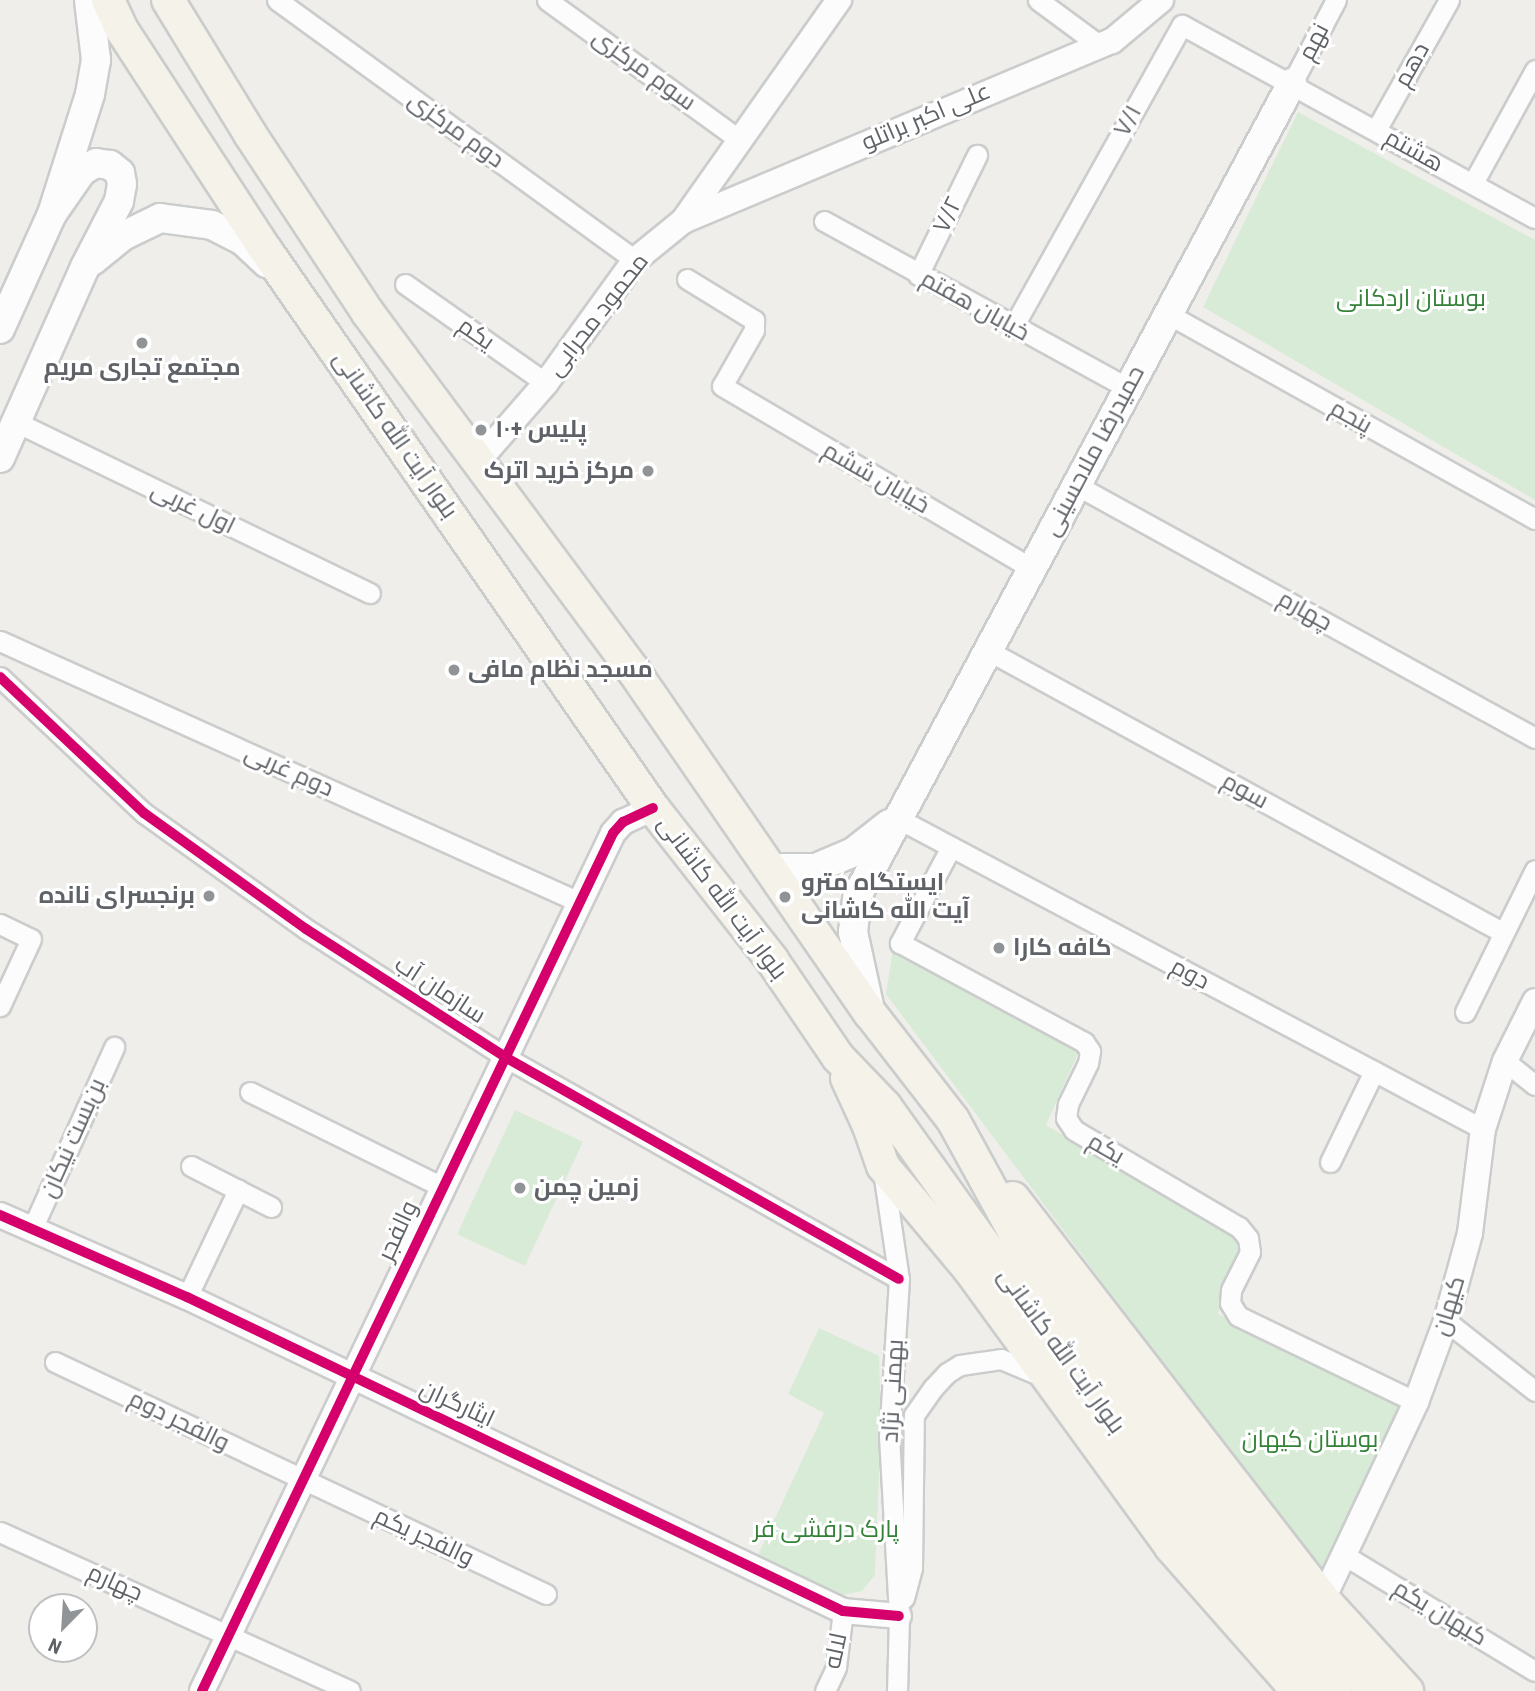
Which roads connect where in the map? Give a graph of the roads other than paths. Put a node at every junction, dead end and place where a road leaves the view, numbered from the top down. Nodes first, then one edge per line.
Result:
1 (89, 0) edge
2 (108, 0) edge
3 (168, 0) edge
4 (276, 0) edge
5 (547, 0) edge
6 (1038, 0) edge
7 (1161, 0) edge
8 (1336, 0) edge
9 (1449, 0) edge
10 (830, 3) edge
11 (1099, 46) junction
12 (1535, 70) edge
13 (1292, 83) junction
14 (1376, 130) junction
15 (740, 140) junction
16 (977, 155) dead end
17 (1473, 183) junction
18 (52, 214) junction
19 (1535, 218) edge
20 (683, 221) junction
21 (824, 221) dead end
22 (635, 260) junction
23 (85, 267) junction
24 (918, 275) junction
25 (687, 279) dead end
26 (405, 284) dead end
27 (1168, 314) junction
28 (317, 324) junction
29 (1013, 327) junction
30 (0, 329) edge
31 (546, 383) junction
32 (1128, 388) junction
33 (16, 422) junction
34 (0, 458) edge
35 (479, 460) junction
36 (1076, 485) junction
37 (1535, 519) edge
38 (1031, 568) junction
39 (370, 593) dead end
40 (0, 642) edge
41 (987, 650) junction
42 (0, 677) edge
43 (1535, 738) edge
44 (653, 808) junction
45 (897, 818) junction
46 (951, 847) junction
47 (772, 868) junction
48 (1535, 870) edge
49 (579, 902) junction
50 (0, 924) edge
51 (1502, 932) junction
52 (1535, 1001) edge
53 (0, 1006) edge
54 (1465, 1012) dead end
55 (870, 1013) junction
56 (114, 1047) dead end
57 (505, 1057) junction
58 (838, 1057) junction
59 (1505, 1061) junction
60 (1374, 1072) junction
61 (1535, 1085) edge
62 (250, 1092) dead end
63 (953, 1121) junction
64 (1483, 1129) junction
65 (1330, 1162) dead end
66 (191, 1166) dead end
67 (883, 1166) junction
68 (442, 1187) junction
69 (238, 1190) junction
70 (271, 1207) dead end
71 (0, 1215) edge
72 (32, 1229) junction
73 (899, 1279) junction
74 (187, 1297) junction
75 (1447, 1321) junction
76 (55, 1362) dead end
77 (1045, 1377) junction
78 (352, 1378) junction
79 (1535, 1391) edge
80 (1416, 1402) junction
81 (303, 1481) junction
82 (0, 1532) edge
83 (1344, 1555) junction
84 (546, 1594) dead end
85 (1323, 1599) junction
86 (843, 1611) junction
87 (899, 1616) junction
88 (230, 1634) junction
89 (1535, 1671) edge
90 (202, 1691) edge
91 (350, 1691) edge
92 (825, 1691) edge
93 (897, 1691) edge
94 (1298, 1691) edge
95 (1336, 1691) edge
96 (1374, 1691) edge
97 (1408, 1691) edge

1 - 18 main road
2 - 28 main road, بلوار آیت الله کاشانی
3 - 35 main road, بلوار آیت الله کاشانی
4 - 22 street, دوم مرکزی
5 - 15 street, سوم مرکزی
6 - 11 street
7 - 11 street, علی اکبر براتلو
8 - 13 street, نهم
9 - 14 street, دهم
10 - 15 street, محمود محرابی
11 - 20 street, علی اکبر براتلو
12 - 17 street
13 - 14 street, هشتم
13 - 27 main road, حمیدرضا ملاحسینی
13 - 29 street, ۷/۱
14 - 17 street, هشتم
15 - 20 street, محمود محرابی
16 - 24 street, ۷/۲
17 - 19 street, هشتم
18 - 23 main road
18 - 30 main road
20 - 22 street, محمود محرابی
21 - 24 street, خیابان هفتم
22 - 31 street, محمود محرابی
23 - 28 main road
23 - 33 main road
24 - 29 street, خیابان هفتم
25 - 38 street, خیابان ششم
26 - 31 street, یکم
27 - 32 main road, حمیدرضا ملاحسینی
27 - 37 street, پنجم
28 - 44 main road, بلوار آیت الله کاشانی
29 - 32 street, خیابان هفتم
31 - 35 street, محمود محرابی
32 - 36 main road, حمیدرضا ملاحسینی
33 - 34 main road
33 - 39 street, اول غربی
35 - 47 main road, بلوار آیت الله کاشانی
36 - 38 main road, حمیدرضا ملاحسینی
36 - 43 street, چهارم
38 - 41 main road, حمیدرضا ملاحسینی
40 - 49 street, دوم غربی
41 - 45 main road, حمیدرضا ملاحسینی
41 - 51 street, سوم
42 - 57 street, سازمان آب
44 - 49 street, والفجر
44 - 58 main road, بلوار آیت الله کاشانی
45 - 46 street, دوم
45 - 47 main road
45 - 55 main road, حمیدرضا ملاحسینی
46 - 60 street, دوم
46 - 80 street, یکم
47 - 55 main road, بلوار آیت الله کاشانی
48 - 51 street
49 - 57 street, والفجر
50 - 53 street
51 - 54 street
52 - 59 street, کیهان
55 - 63 main road, بلوار آیت الله کاشانی
56 - 72 street, بن‌بست نیکان
57 - 68 street, والفجر
57 - 73 street, سازمان آب
58 - 67 main road
58 - 95 main road, بلوار آیت الله کاشانی
59 - 61 street
59 - 64 street, کیهان
60 - 64 street, دوم
60 - 65 street
62 - 68 street
63 - 85 main road
63 - 96 main road, بلوار آیت الله کاشانی
64 - 75 street, کیهان
66 - 69 street
67 - 73 street, بهمنی نژاد
67 - 77 main road
68 - 78 street, والفجر
69 - 70 street
69 - 74 street
71 - 72 street, ایثارگران
72 - 74 street, ایثارگران
73 - 87 street, بهمنی نژاد
74 - 78 street, ایثارگران
75 - 79 street
75 - 80 street, کیهان
76 - 81 street, والفجر دوم
77 - 87 street, بهمنی نژاد
77 - 94 main road
78 - 81 street, والفجر
78 - 86 street, ایثارگران
80 - 83 street, کیهان
81 - 84 street, والفجر یکم
81 - 88 street, والفجر
82 - 88 street, چهارم
83 - 85 street, کیهان
83 - 89 street, کیهان یکم
85 - 97 main road
86 - 87 street, ایثارگران
86 - 92 street, لاله
87 - 93 street, بهمنی نژاد
88 - 90 street, والفجر
88 - 91 street, چهارم

